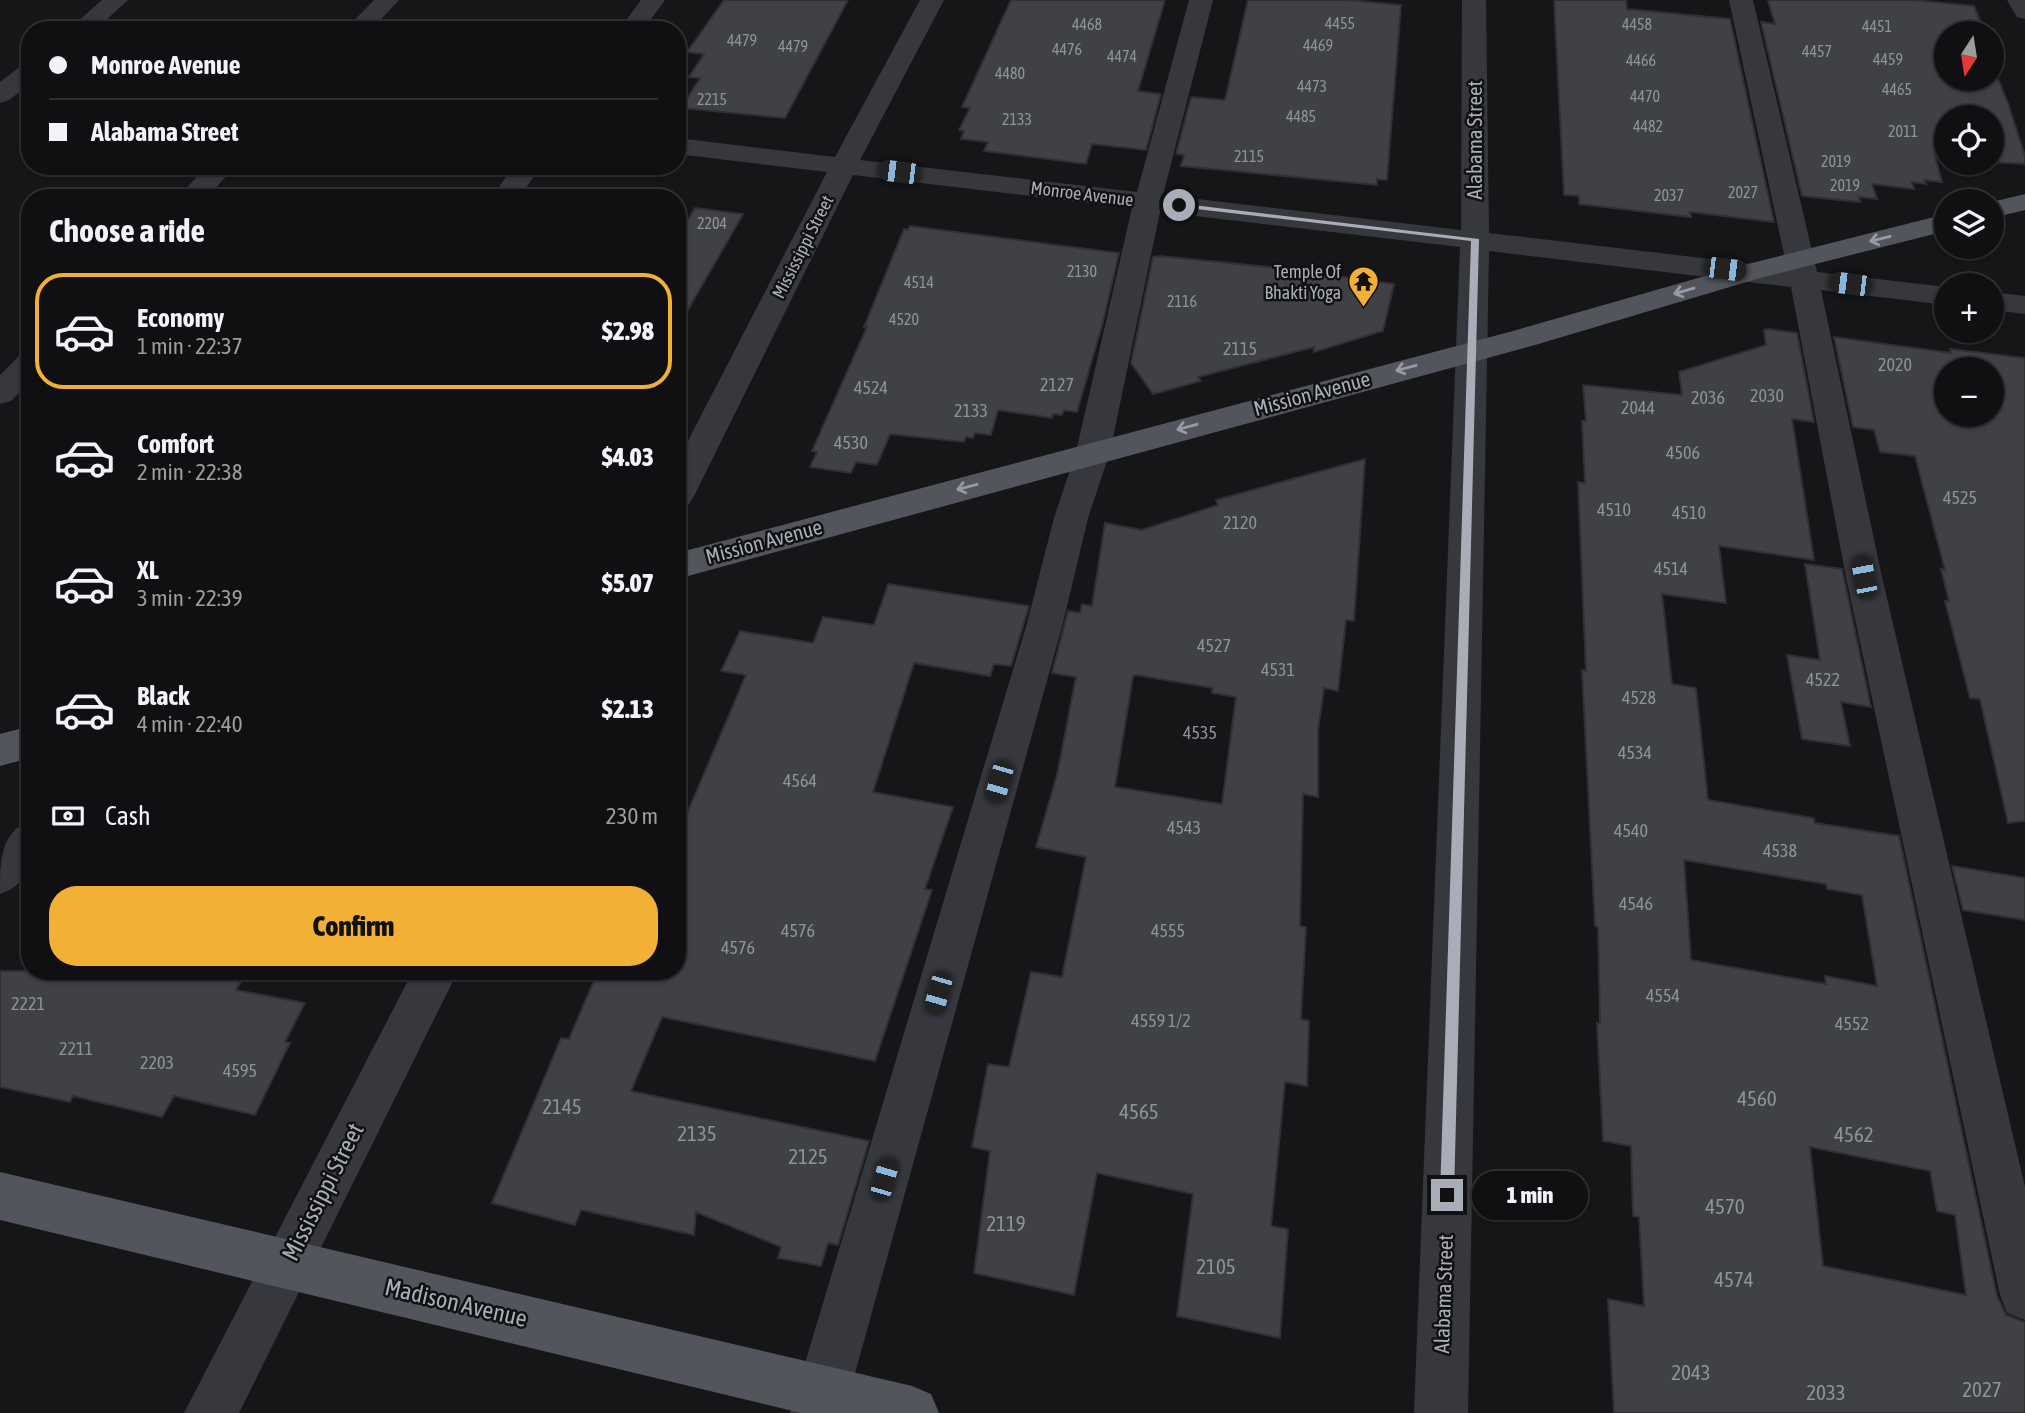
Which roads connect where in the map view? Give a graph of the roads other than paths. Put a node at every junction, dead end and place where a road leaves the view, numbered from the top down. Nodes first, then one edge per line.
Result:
1 (116, 0) edge
2 (387, 0) edge
3 (653, 0) edge
4 (932, 0) edge
5 (1201, 0) edge
6 (1475, 0) edge
7 (1741, 0) edge
8 (2020, 0) edge
9 (2025, 12) edge
10 (91, 21) edge
11 (366, 21) edge
12 (638, 21) edge
13 (0, 66) edge
14 (21, 69) edge
15 (21, 78) edge
16 (0, 95) edge
17 (686, 147) edge
18 (844, 165) junction
19 (213, 175) edge
20 (200, 189) edge
21 (1148, 201) junction
22 (2025, 202) edge
23 (2004, 207) edge
24 (1934, 226) edge
25 (1475, 239) junction
26 (1802, 269) junction
27 (1750, 272) junction
28 (1934, 294) edge
29 (2004, 302) edge
30 (2025, 305) edge
31 (1472, 351) junction
32 (21, 372) edge
33 (0, 394) edge
34 (1093, 452) junction
35 (686, 478) edge
36 (686, 564) edge
37 (21, 744) edge
38 (0, 750) edge
39 (21, 849) edge
40 (0, 876) edge
41 (431, 980) edge
42 (0, 1196) edge
43 (287, 1263) junction
44 (2025, 1295) edge
45 (820, 1402) edge
46 (211, 1413) edge
47 (912, 1413) edge
48 (1441, 1413) edge

1 - 10 street
2 - 11 street
3 - 12 street
4 - 18 street, Mississippi Street
5 - 21 street
6 - 25 street, Alabama Street
7 - 26 street
8 - 9 street
13 - 14 street
15 - 16 street
17 - 18 street, Monroe Avenue
18 - 21 street, Monroe Avenue
18 - 35 street, Mississippi Street
19 - 20 street
21 - 25 street, Monroe Avenue
21 - 34 street
22 - 23 main road
24 -> 26 main road
25 - 27 street, Monroe Avenue
25 - 31 street, Alabama Street
26 - 27 street, Monroe Avenue
26 - 28 street, Monroe Avenue
26 - 44 street
27 -> 31 main road, Mission Avenue
29 - 30 street
31 -> 34 main road, Mission Avenue
31 - 48 street, Alabama Street
32 - 33 street
34 -> 36 main road, Mission Avenue
34 - 45 street
37 - 38 main road
39 - 40 street
41 - 43 street, Mississippi Street
42 - 43 main road, Madison Avenue
43 - 45 main road, Madison Avenue
43 - 46 street, Mississippi Street
45 - 47 main road, Madison Avenue

